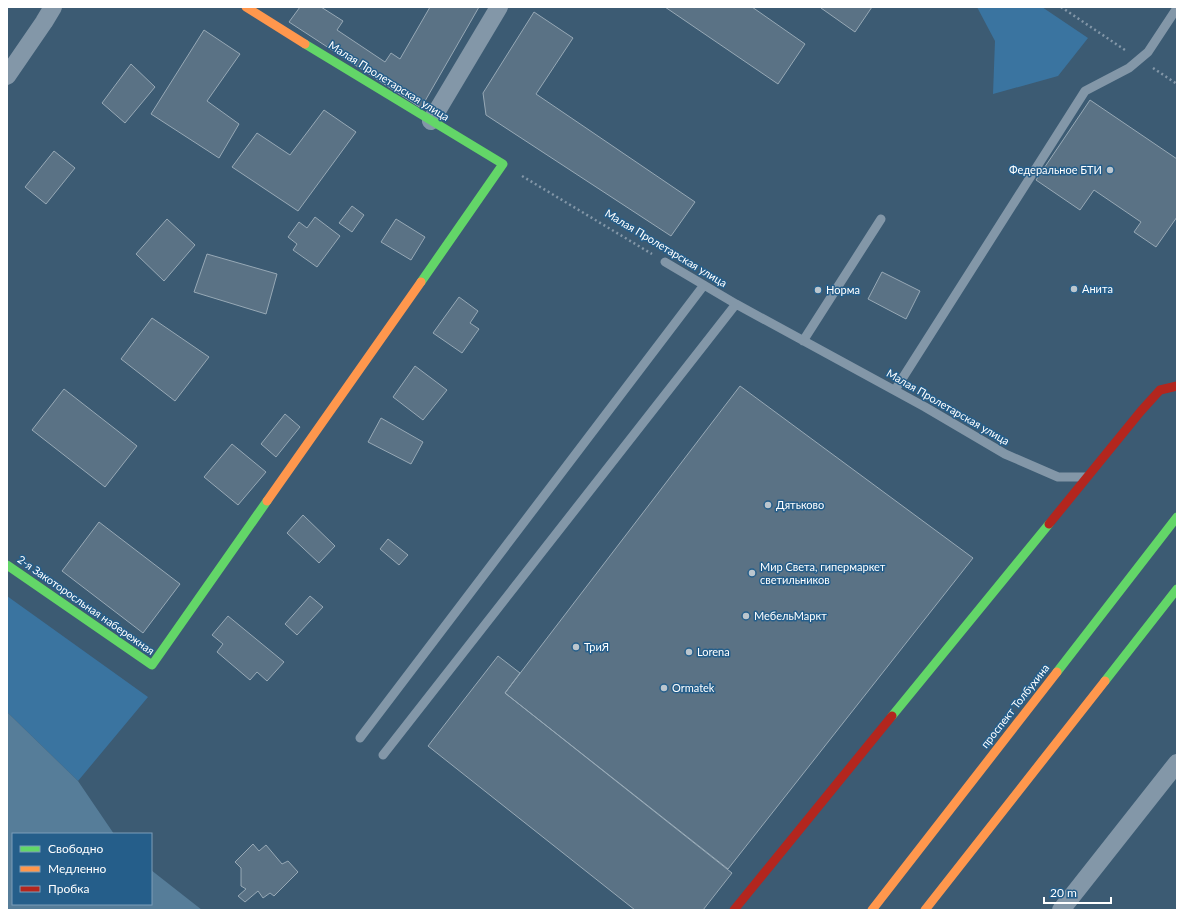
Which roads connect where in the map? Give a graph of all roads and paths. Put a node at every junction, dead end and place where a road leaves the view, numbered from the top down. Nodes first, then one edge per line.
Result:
1 (53, 7) edge
2 (246, 7) edge
3 (499, 7) edge
4 (1061, 7) edge
5 (1177, 8) edge
6 (1140, 59) junction
7 (7, 76) edge
8 (1177, 84) edge
9 (431, 121) junction
10 (503, 164) junction
11 (881, 219) dead end
12 (665, 262) joint
13 (704, 285) junction
14 (736, 304) junction
15 (803, 341) junction
16 (1177, 386) edge
17 (895, 390) junction
18 (1087, 477) junction
19 (1177, 517) edge
20 (7, 565) edge
21 (1177, 590) edge
22 (360, 738) dead end
23 (383, 755) dead end
24 (1177, 763) edge
25 (734, 910) edge
26 (872, 910) edge
27 (925, 910) edge
28 (1061, 910) edge

1 - 7 street
2 - 9 street, Малая Пролетарская улица
3 - 9 street
4 - 6 path
5 - 6 lane
6 - 8 path
6 - 17 lane
9 - 10 street, Малая Пролетарская улица
10 - 12 path, Малая Пролетарская улица
10 - 20 street, 2-я Закоторосльная набережная
11 - 15 lane
12 - 13 lane, Малая Пролетарская улица
13 - 14 lane, Малая Пролетарская улица
13 - 22 lane
14 - 15 lane, Малая Пролетарская улица
14 - 23 lane
15 - 17 lane, Малая Пролетарская улица
16 - 18 street
17 - 18 lane, Малая Пролетарская улица
18 - 25 street
19 - 26 street, проспект Толбухина
21 - 27 street
24 - 28 street

